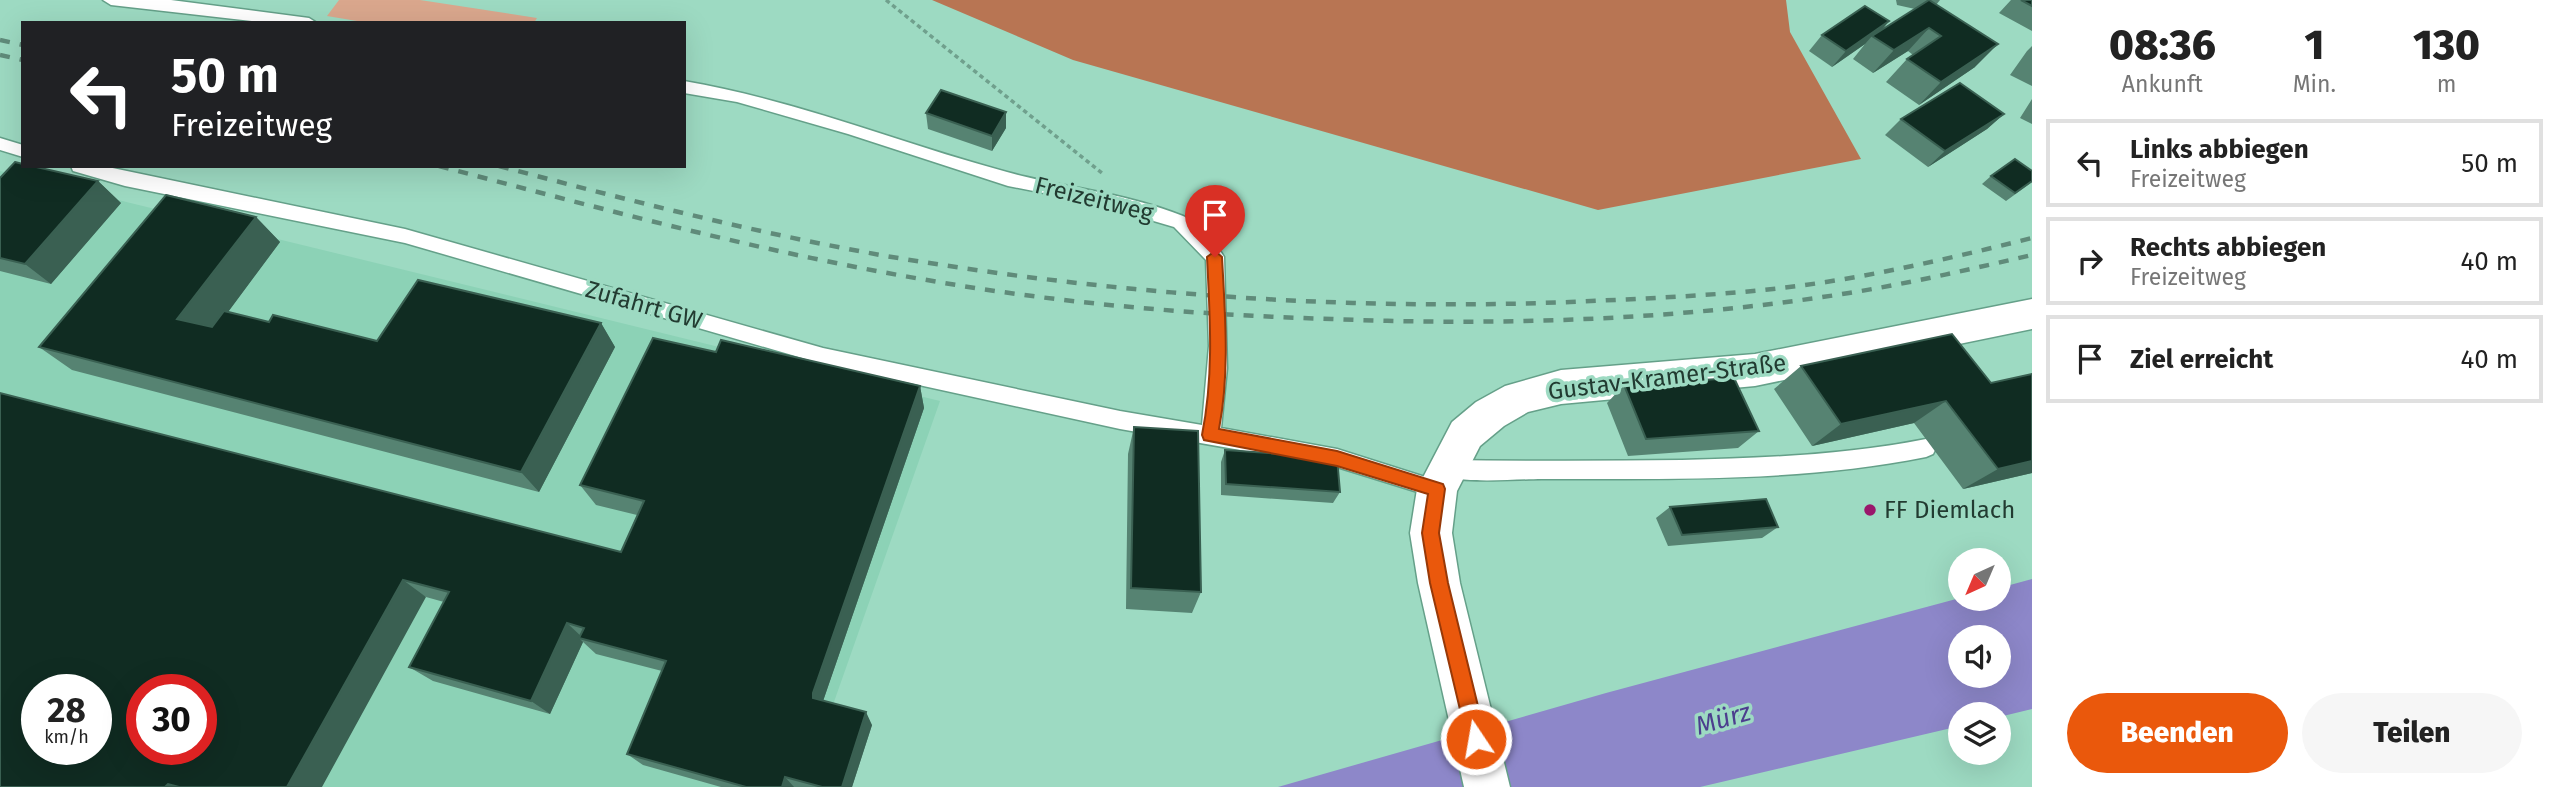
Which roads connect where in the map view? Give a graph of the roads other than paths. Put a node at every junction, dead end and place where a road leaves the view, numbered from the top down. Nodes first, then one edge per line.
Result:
1 (111, 0) edge
2 (295, 21) edge
3 (686, 87) edge
4 (0, 144) edge
5 (21, 150) edge
6 (86, 168) edge
7 (2032, 314) edge
8 (1210, 435) junction
9 (1926, 448) dead end
10 (1443, 479) junction
11 (1487, 787) edge

1 - 2 lane
3 - 8 lane, Freizeitweg
4 - 5 lane
6 - 8 lane, Zufahrt GW
7 - 10 street, Gustav-Kramer-Straße
8 - 10 lane
9 - 10 lane
10 - 11 street, Gustav-Kramer-Straße

